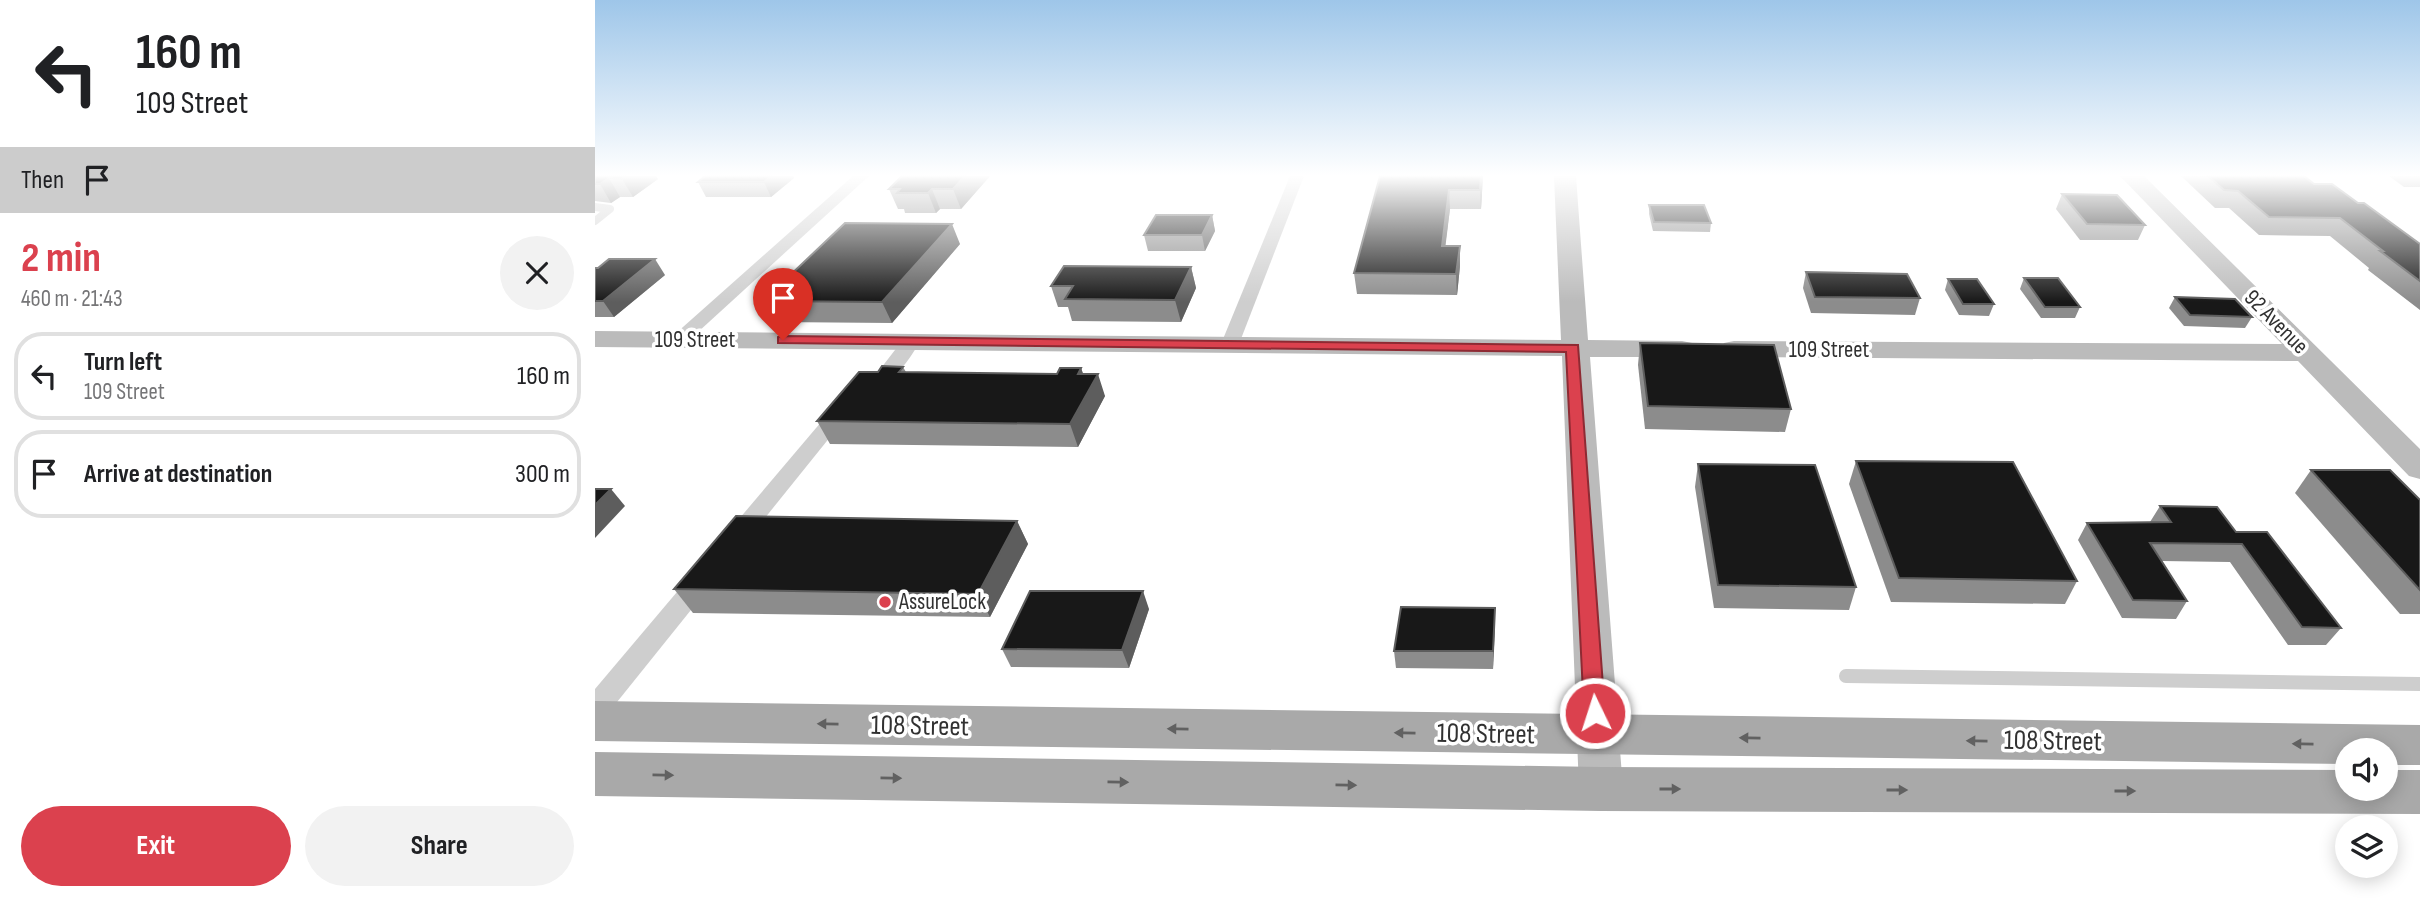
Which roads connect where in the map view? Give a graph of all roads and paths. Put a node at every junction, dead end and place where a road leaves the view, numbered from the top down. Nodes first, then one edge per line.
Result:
1 (815, 218) edge
2 (1280, 218) edge
3 (1567, 218) edge
4 (2173, 218) edge
5 (595, 339) edge
6 (680, 340) junction
7 (912, 341) junction
8 (1230, 344) junction
9 (1573, 348) junction
10 (2307, 353) junction
11 (2420, 468) edge
12 (1846, 676) dead end
13 (2420, 684) edge
14 (595, 709) edge
15 (595, 721) edge
16 (1596, 736) junction
17 (2420, 745) edge
18 (595, 774) edge
19 (1601, 789) junction
20 (2420, 792) edge

1 - 6 street
2 - 8 street
3 - 9 street
4 - 10 street, 92 Avenue
5 - 6 street, 109 Street
6 - 7 street, 109 Street
7 - 8 street, 109 Street
7 - 14 street
8 - 9 street, 109 Street
9 - 10 street, 109 Street
9 - 16 street
10 - 11 street, 92 Avenue
12 - 13 lane
16 -> 15 main road, 108 Street
17 -> 16 main road, 108 Street
16 - 19 street
18 -> 19 main road, 108 Street
19 -> 20 main road, 108 Street

